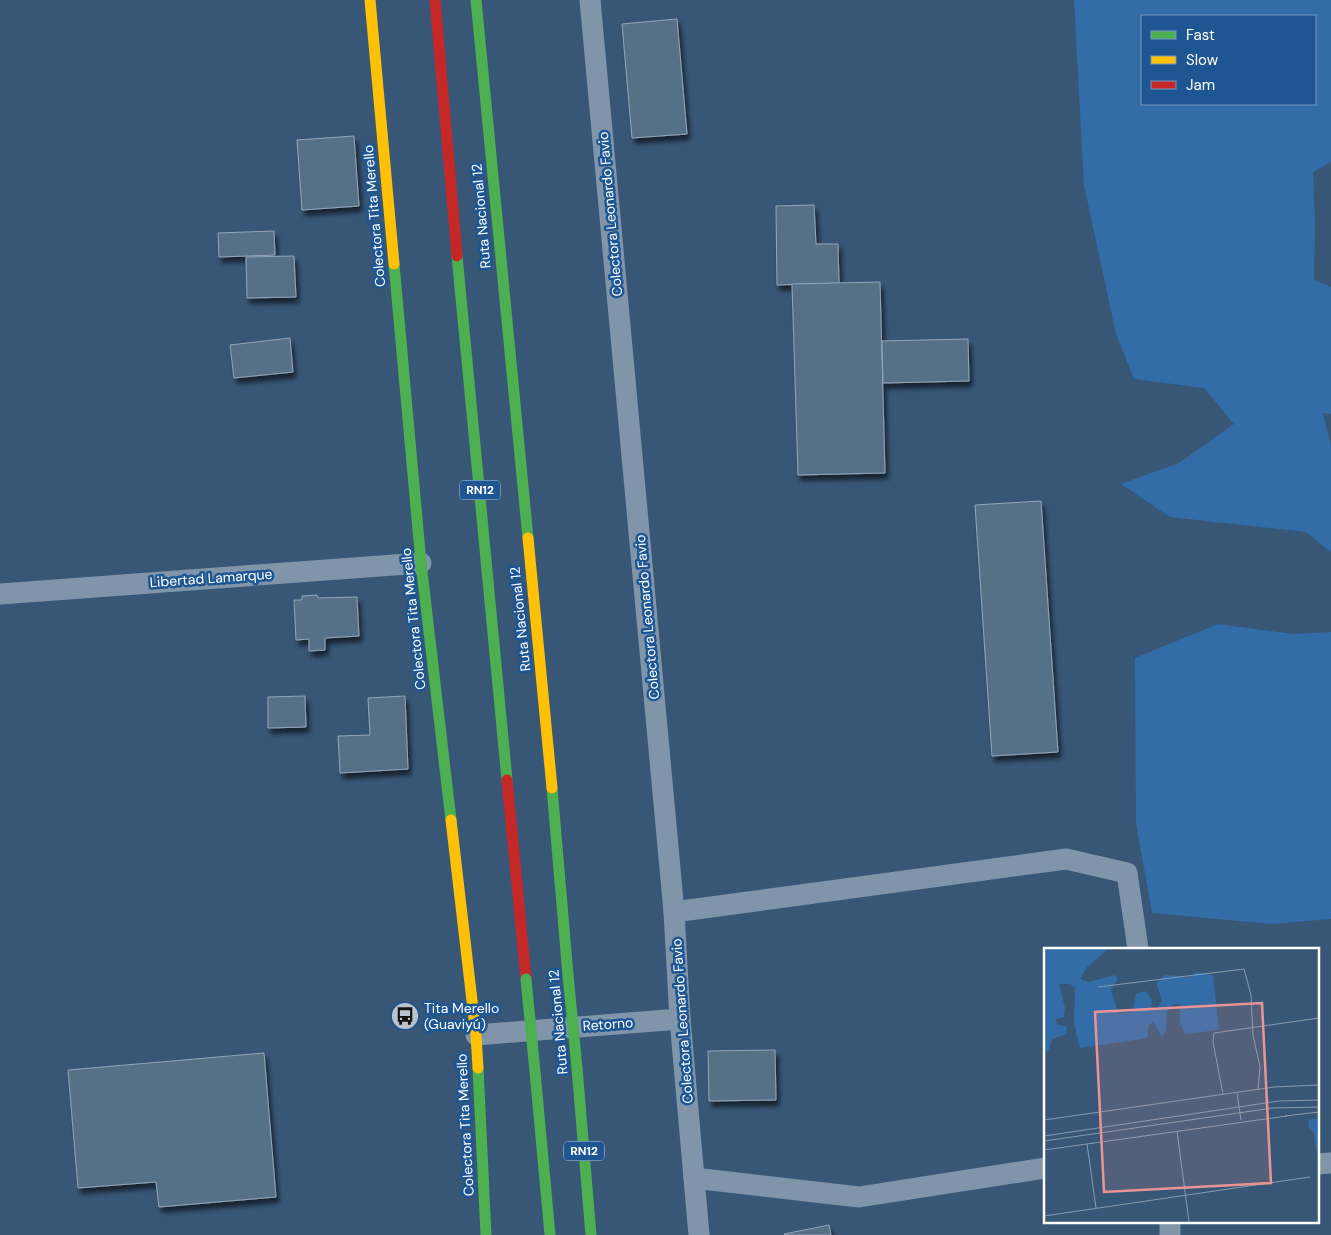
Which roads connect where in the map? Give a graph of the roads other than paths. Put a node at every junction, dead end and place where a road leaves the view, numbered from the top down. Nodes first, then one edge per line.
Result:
1 (370, 0) edge
2 (435, 0) edge
3 (476, 0) edge
4 (590, 0) edge
5 (421, 563) junction
6 (0, 594) edge
7 (674, 912) junction
8 (1138, 948) edge
9 (680, 1019) junction
10 (476, 1034) junction
11 (1331, 1163) edge
12 (1318, 1164) edge
13 (1044, 1168) edge
14 (694, 1178) junction
15 (1170, 1222) edge
16 (486, 1235) edge
17 (550, 1235) edge
18 (591, 1235) edge
19 (699, 1235) edge
20 (1170, 1235) edge

1 - 5 main road, Colectora Tita Merello
2 - 17 main road, Ruta Nacional 12 / RN12, bridge
3 - 18 main road, Ruta Nacional 12 / RN12, bridge
4 - 7 street, Colectora Leonardo Favio
5 - 6 street, Libertad Lamarque
5 - 10 main road, Colectora Tita Merello
7 - 8 street
7 - 9 street, Colectora Leonardo Favio
9 - 10 street, Retorno
9 - 14 street, Colectora Leonardo Favio
10 - 16 main road, Colectora Tita Merello
11 - 12 street
13 - 14 street
14 - 19 street, Colectora Leonardo Favio
15 - 20 street

